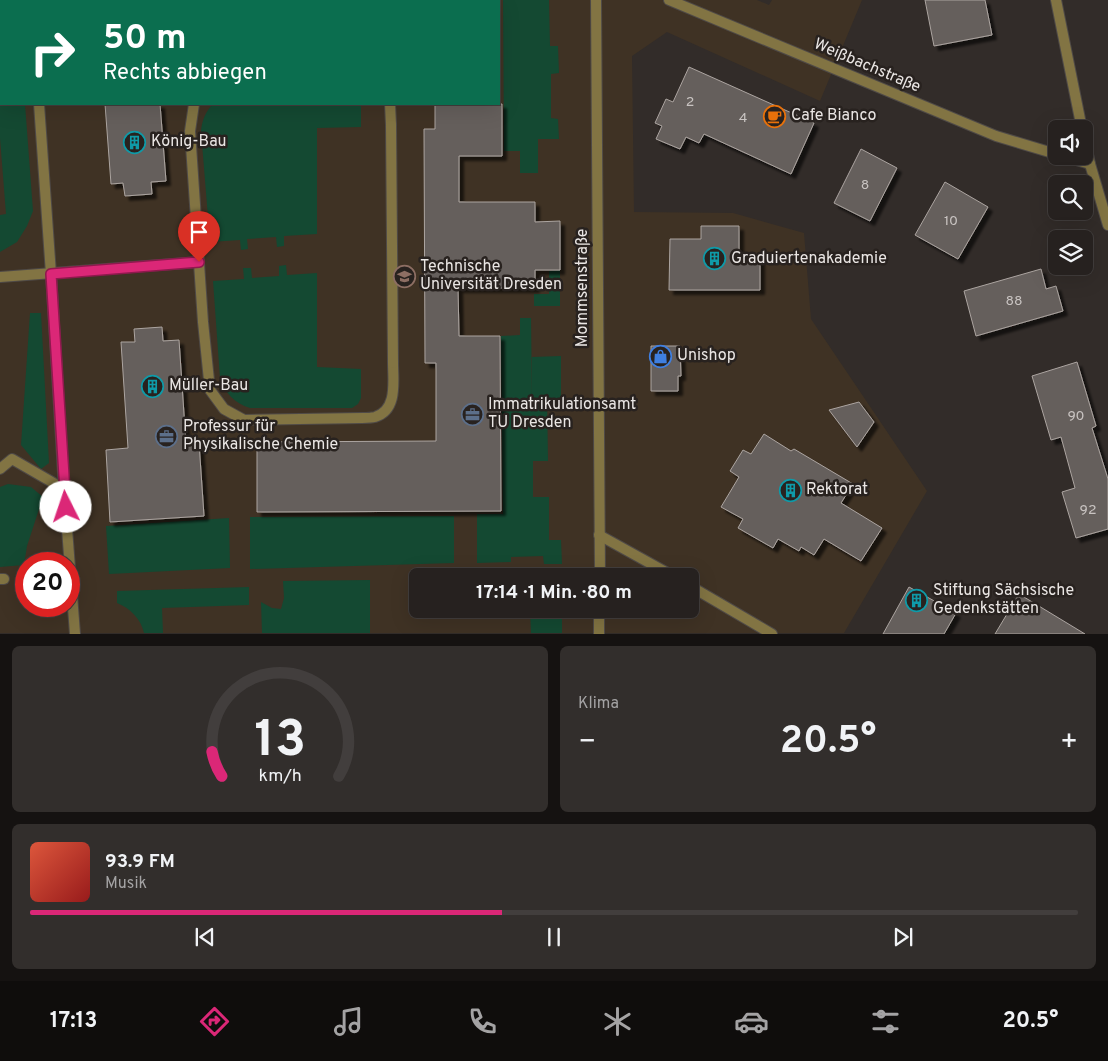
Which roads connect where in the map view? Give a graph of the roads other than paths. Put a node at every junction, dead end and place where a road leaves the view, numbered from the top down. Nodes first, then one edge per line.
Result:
1 (596, 0) edge
2 (669, 0) edge
3 (1056, 0) edge
4 (39, 105) edge
5 (194, 105) edge
6 (390, 105) edge
7 (1080, 120) edge
8 (1048, 152) edge
9 (1090, 165) edge
10 (1108, 225) edge
11 (199, 262) junction
12 (51, 274) junction
13 (0, 277) edge
14 (0, 469) edge
15 (64, 489) junction
16 (599, 534) junction
17 (600, 568) edge
18 (659, 568) edge
19 (699, 591) edge
20 (600, 618) edge
21 (75, 631) edge
22 (599, 634) edge
23 (772, 634) edge

1 - 16 street, Mommsenstraße
2 - 8 street, Weißbachstraße
3 - 7 street
4 - 12 street
5 - 11 street
6 - 11 street
9 - 10 street
11 - 12 street
12 - 13 street
12 - 15 street
14 - 15 street
15 - 21 street
16 - 17 street, Mommsenstraße
16 - 18 street
19 - 23 street
20 - 22 street

